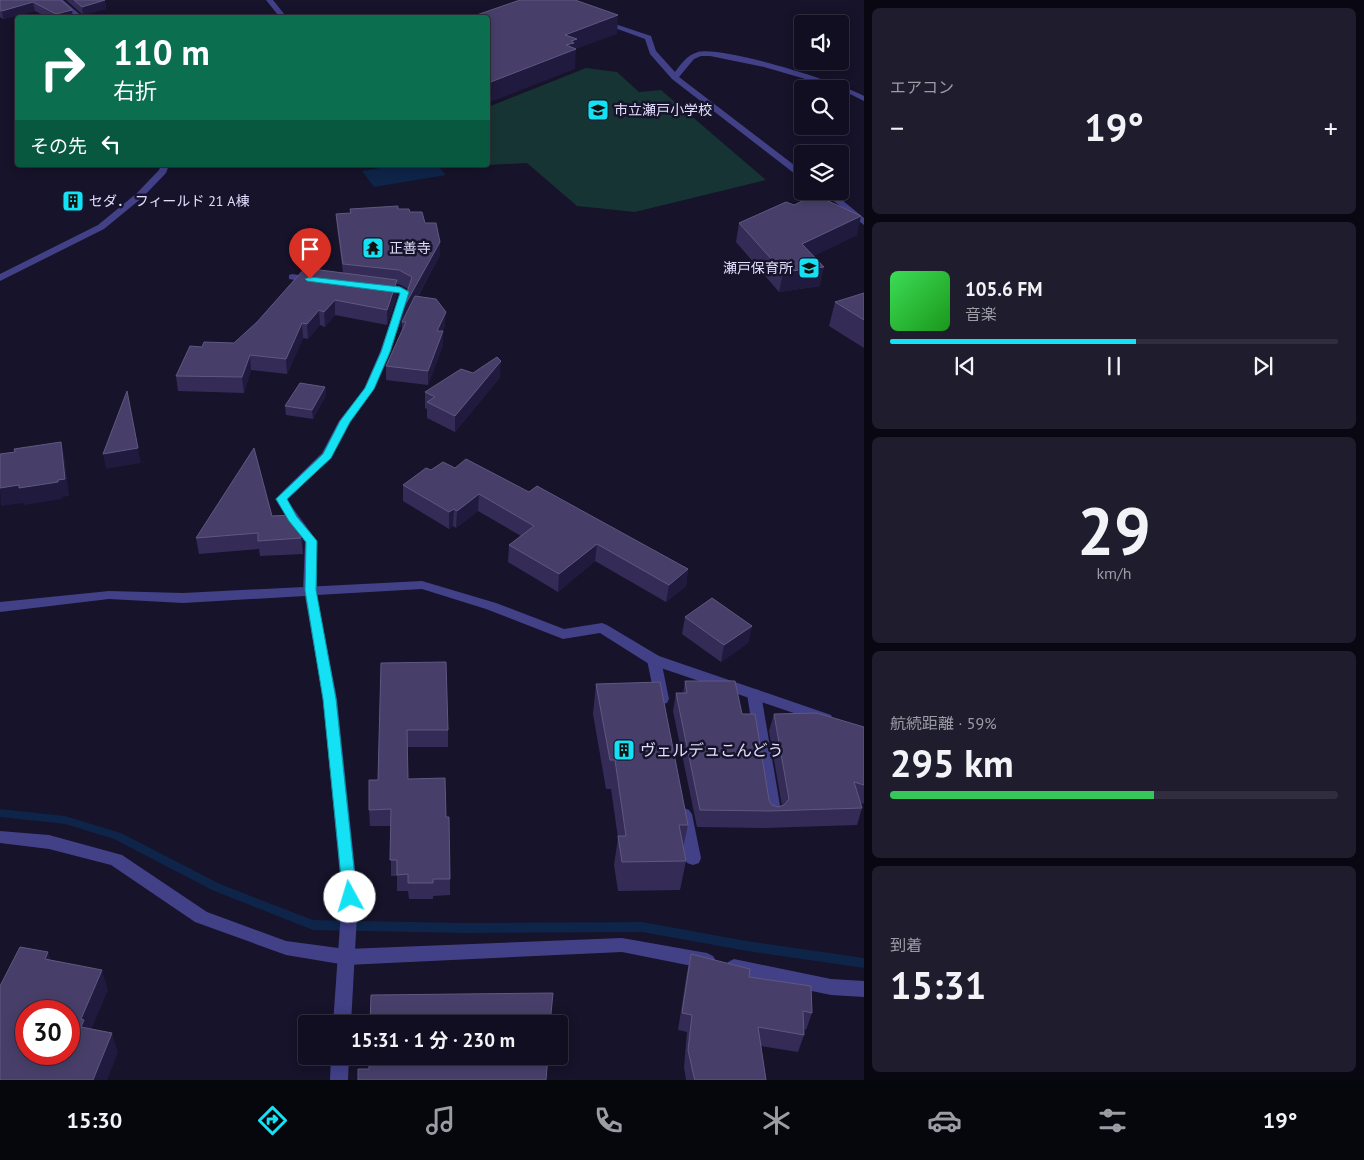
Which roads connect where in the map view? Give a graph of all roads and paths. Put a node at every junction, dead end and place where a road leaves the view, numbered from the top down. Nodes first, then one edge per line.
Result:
1 (59, 0) edge
2 (269, 0) edge
3 (77, 15) edge
4 (282, 15) edge
5 (595, 19) edge
6 (674, 77) junction
7 (864, 99) edge
8 (164, 167) edge
9 (794, 169) edge
10 (836, 200) edge
11 (864, 222) edge
12 (0, 264) edge
13 (13, 271) junction
14 (292, 277) dead end
15 (0, 278) edge
16 (321, 281) edge
17 (370, 286) edge
18 (310, 590) junction
19 (0, 607) edge
20 (654, 660) junction
21 (754, 694) junction
22 (665, 716) edge
23 (836, 722) edge
24 (682, 801) edge
25 (774, 817) edge
26 (0, 837) edge
27 (693, 858) dead end
28 (346, 958) junction
29 (864, 989) edge
30 (343, 1015) edge
31 (340, 1065) edge
32 (339, 1080) edge

1 - 3 street
2 - 4 street
5 - 6 street
6 - 7 street
6 - 9 street
8 - 13 street
10 - 11 street
12 - 13 street
13 - 15 street
14 - 16 street
17 - 18 street
18 - 19 street
18 - 20 street
18 - 28 street
20 - 21 street
20 - 22 street
21 - 23 street
21 - 25 street
24 - 27 street
26 - 28 street
28 - 29 street
28 - 30 street
31 - 32 street

